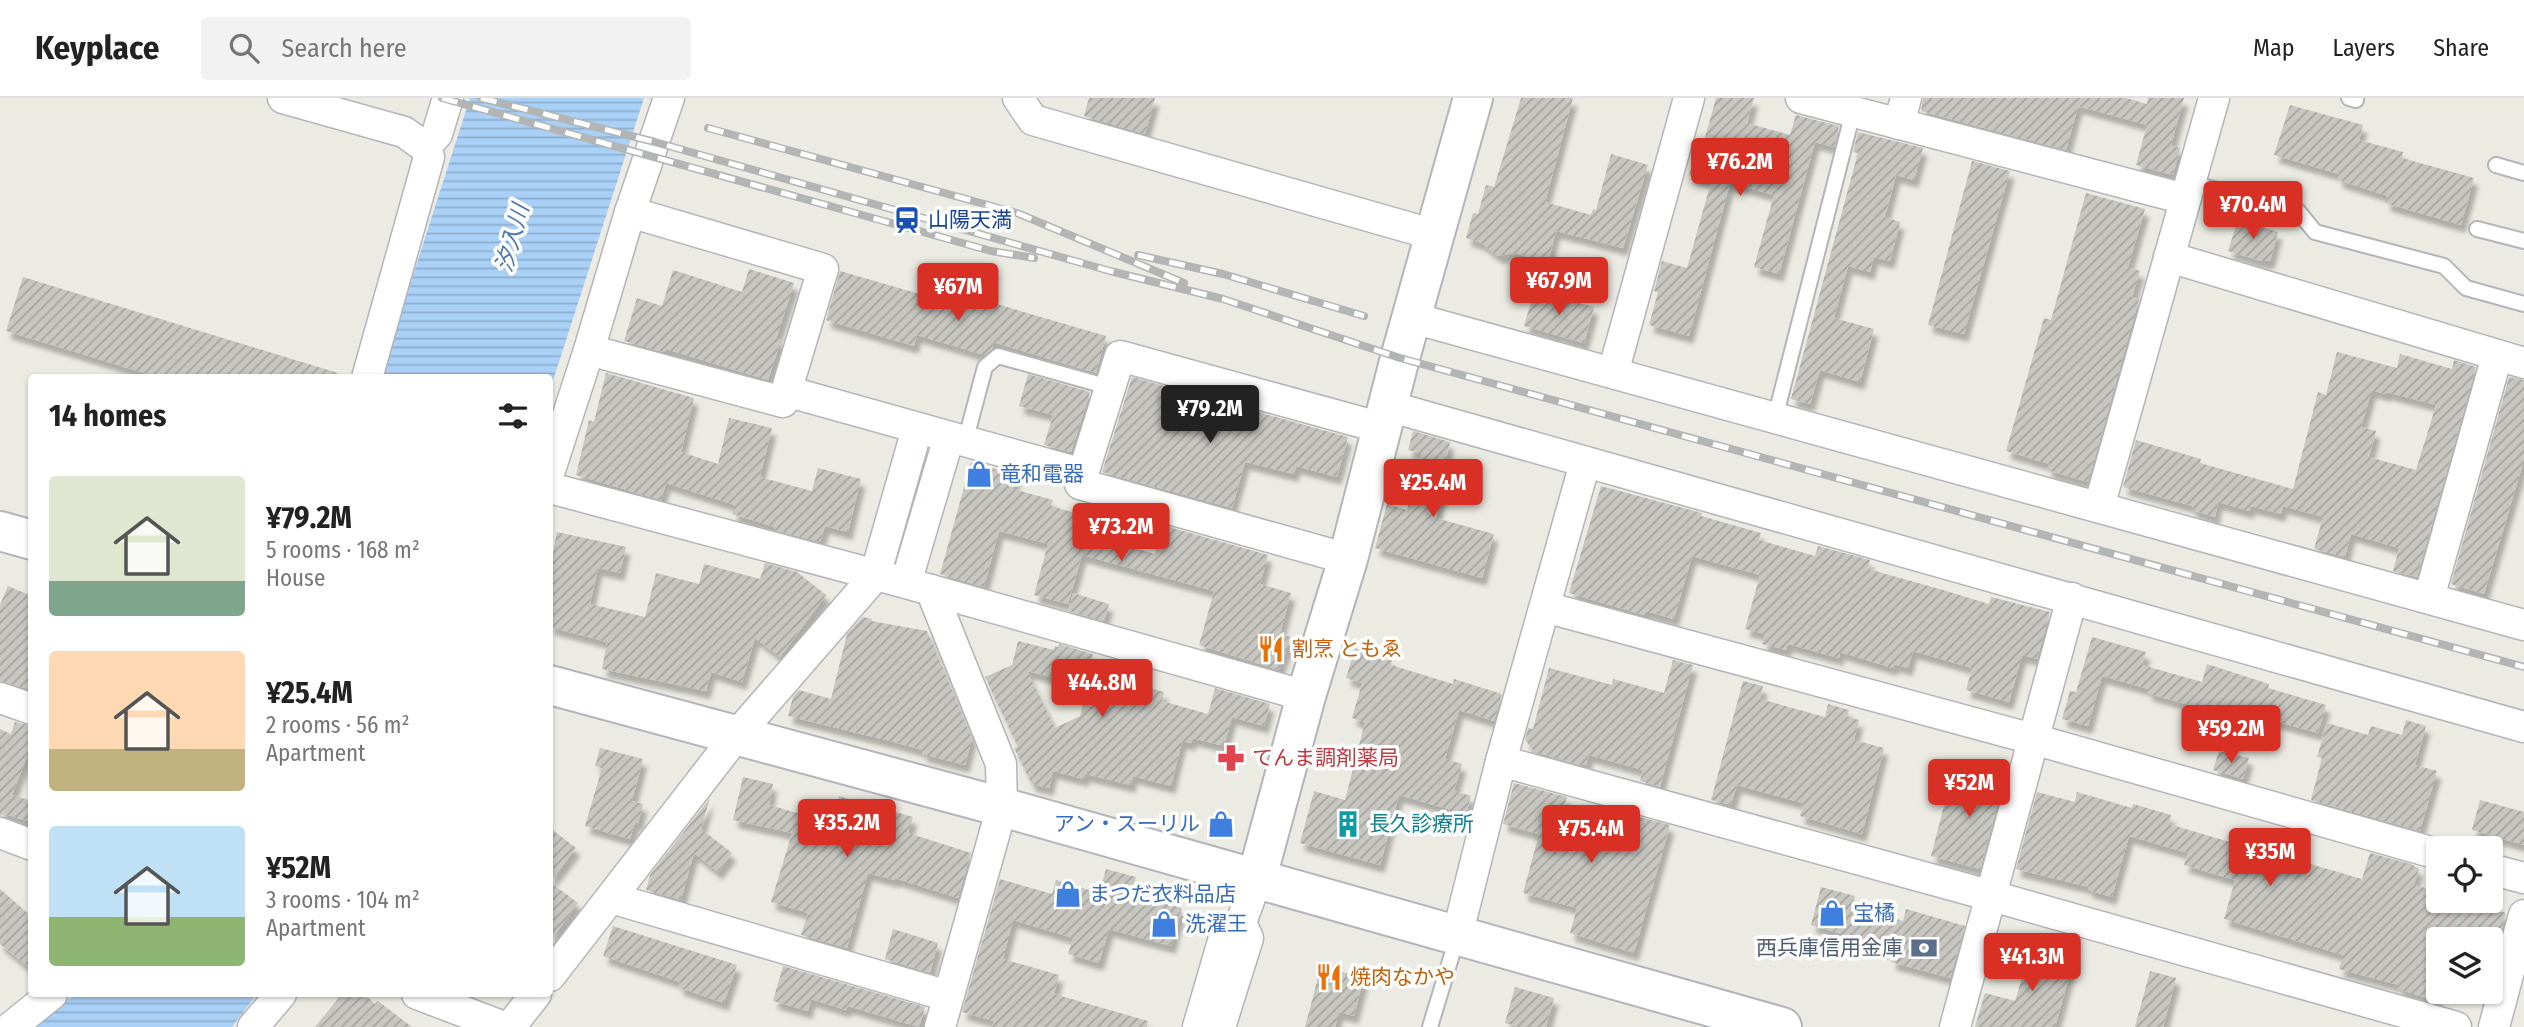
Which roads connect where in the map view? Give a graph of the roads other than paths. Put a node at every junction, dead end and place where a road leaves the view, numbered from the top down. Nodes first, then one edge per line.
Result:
1 (283, 98) edge
2 (448, 98) edge
3 (669, 98) edge
4 (1018, 98) edge
5 (1473, 98) edge
6 (1689, 98) edge
7 (1801, 98) edge
8 (2214, 98) edge
9 (1903, 111) edge
10 (1853, 112) junction
11 (425, 147) junction
12 (2496, 165) dead end
13 (2524, 173) edge
14 (2188, 191) junction
15 (630, 212) junction
16 (2477, 229) dead end
17 (1434, 235) junction
18 (2524, 241) edge
19 (2169, 257) junction
20 (2524, 304) edge
21 (1413, 318) junction
22 (589, 350) junction
23 (2510, 359) edge
24 (1613, 373) junction
25 (368, 374) edge
26 (1110, 387) junction
27 (786, 391) junction
28 (1385, 417) junction
29 (1775, 418) junction
30 (918, 429) junction
31 (957, 440) junction
32 (553, 461) edge
33 (1585, 463) junction
34 (1083, 474) junction
35 (553, 489) edge
36 (2099, 507) junction
37 (0, 531) edge
38 (28, 539) edge
39 (1348, 559) junction
40 (875, 576) junction
41 (918, 587) junction
42 (2072, 598) junction
43 (2429, 598) junction
44 (1545, 607) junction
45 (2524, 625) edge
46 (553, 686) edge
47 (1306, 696) junction
48 (0, 698) edge
49 (28, 708) edge
50 (2524, 727) edge
51 (736, 736) junction
52 (2033, 739) junction
53 (1502, 761) junction
54 (1002, 807) junction
55 (0, 833) edge
56 (28, 844) edge
57 (2426, 851) edge
58 (2503, 872) edge
59 (2524, 878) edge
60 (1256, 881) junction
61 (1992, 895) junction
62 (611, 898) junction
63 (2524, 915) edge
64 (1241, 923) junction
65 (1457, 936) junction
66 (553, 972) edge
67 (948, 996) junction
68 (47, 997) edge
69 (278, 997) edge
70 (425, 997) edge
71 (534, 997) edge
72 (9, 1021) edge
73 (253, 1027) edge
74 (504, 1027) edge
75 (510, 1027) edge
76 (940, 1027) edge
77 (1198, 1027) edge
78 (1220, 1027) edge
79 (1430, 1027) edge
80 (1782, 1027) edge
81 (1955, 1027) edge
82 (2456, 1027) edge
83 (2494, 1027) edge

1 - 11 street
2 - 11 street
3 - 15 street
4 - 17 street
5 - 17 street
6 - 24 street
7 - 10 street
8 - 14 street
9 - 10 street
9 - 14 street
10 - 29 lane
11 - 25 street
12 - 13 lane
14 - 19 street
14 - 20 lane
15 - 22 street
15 - 27 street
16 - 18 lane
17 - 21 street
19 - 23 street
19 - 36 street
21 - 24 street
21 - 28 street
22 - 27 street
22 - 32 street
23 - 43 street
24 - 29 street
26 - 28 street
26 - 31 lane
26 - 34 street
27 - 30 street
28 - 33 street
28 - 39 street
29 - 36 street
30 - 31 street
30 - 40 street
31 - 34 street
31 - 41 street
33 - 42 street
33 - 44 street
34 - 39 street
35 - 40 street
36 - 43 street
37 - 38 street
39 - 47 street
40 - 41 street
40 - 51 street
41 - 47 street
41 - 54 street
42 - 50 street
42 - 52 street
43 - 45 street
44 - 52 street
44 - 53 street
46 - 51 street
47 - 60 street
48 - 49 street
51 - 54 street
51 - 62 street
52 - 57 street
52 - 61 street
53 - 61 street
53 - 65 street
54 - 60 street
54 - 67 street
55 - 56 street
58 - 59 street
60 - 64 street
60 - 65 street
61 - 81 street
61 - 82 street
62 - 66 street
62 - 67 street
63 - 83 street
64 - 77 street
64 - 78 street
65 - 79 lane
65 - 80 street
67 - 76 street
68 - 72 street
69 - 73 street
70 - 74 street
71 - 75 street

